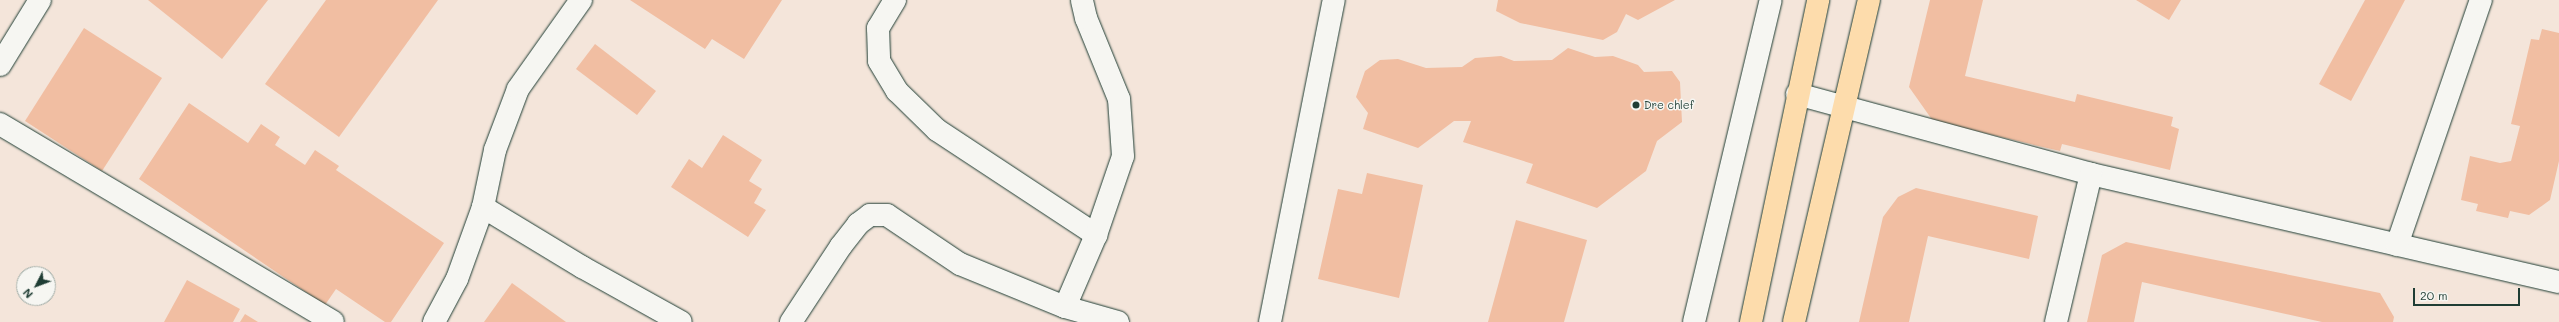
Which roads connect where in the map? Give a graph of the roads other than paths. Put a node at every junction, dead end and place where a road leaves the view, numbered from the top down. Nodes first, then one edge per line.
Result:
1 (40, 0) edge
2 (581, 0) edge
3 (895, 0) edge
4 (1082, 0) edge
5 (1334, 0) edge
6 (1771, 0) edge
7 (1818, 0) edge
8 (1869, 0) edge
9 (2482, 0) edge
10 (0, 65) edge
11 (1797, 94) junction
12 (1844, 106) junction
13 (0, 124) edge
14 (2091, 174) junction
15 (483, 207) junction
16 (1096, 235) junction
17 (2397, 246) junction
18 (2559, 282) edge
19 (1065, 307) junction
20 (333, 322) edge
21 (434, 322) edge
22 (682, 322) edge
23 (791, 322) edge
24 (1118, 322) edge
25 (1270, 322) edge
26 (1694, 322) edge
27 (1751, 322) edge
28 (1794, 322) edge
29 (2056, 322) edge

1 - 10 street
2 - 15 street
3 - 16 street
4 - 16 street
5 - 25 street
6 - 26 street
7 - 11 main road
8 - 12 main road
9 - 17 street
11 - 12 street
11 - 27 main road
12 - 14 street
12 - 28 main road
13 - 20 street
14 - 17 street
14 - 29 street
15 - 21 street
15 - 22 street
16 - 19 street
17 - 18 street
19 - 23 street
19 - 24 street

